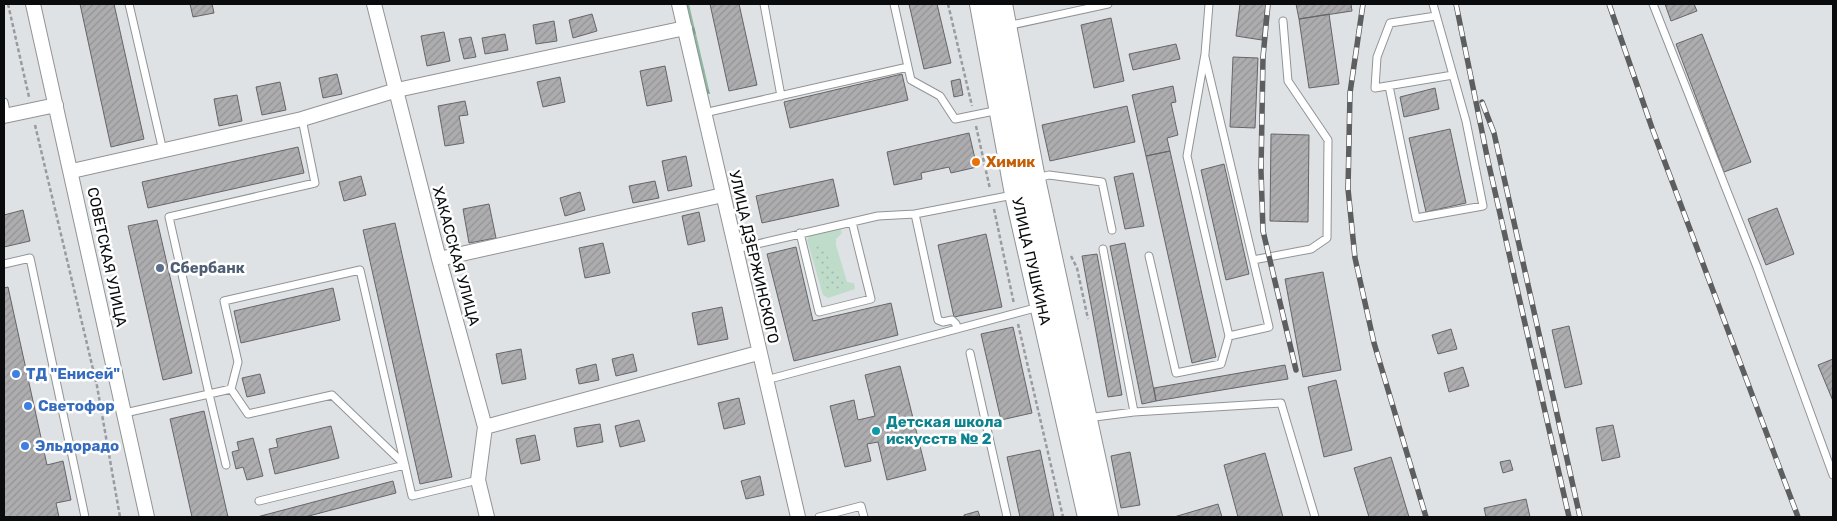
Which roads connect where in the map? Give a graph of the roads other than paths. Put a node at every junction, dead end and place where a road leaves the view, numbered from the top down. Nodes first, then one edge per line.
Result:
1 (33, 4) edge
2 (129, 4) edge
3 (374, 4) edge
4 (679, 4) edge
5 (764, 4) edge
6 (894, 4) edge
7 (981, 4) edge
8 (1001, 4) edge
9 (1108, 4) edge
10 (1209, 4) edge
11 (1433, 4) edge
12 (1653, 4) edge
13 (1436, 16) junction
14 (1283, 21) dead end
15 (1004, 27) junction
16 (685, 28) junction
17 (1205, 54) junction
18 (908, 66) junction
19 (1453, 75) junction
20 (1389, 86) junction
21 (397, 90) junction
22 (781, 96) junction
23 (4, 102) edge
24 (56, 105) junction
25 (999, 110) junction
26 (704, 114) junction
27 (6, 116) edge
28 (302, 119) junction
29 (163, 151) junction
30 (72, 171) junction
31 (1034, 179) junction
32 (1016, 194) junction
33 (723, 195) junction
34 (915, 214) junction
35 (852, 222) junction
36 (1112, 230) dead end
37 (800, 233) junction
38 (736, 249) junction
39 (1103, 249) dead end
40 (1149, 256) dead end
41 (439, 259) junction
42 (1253, 260) junction
43 (4, 264) edge
44 (1042, 306) junction
45 (957, 329) junction
46 (1229, 336) junction
47 (758, 353) junction
48 (970, 353) dead end
49 (766, 380) junction
50 (231, 389) junction
51 (209, 394) junction
52 (1134, 412) junction
53 (125, 413) junction
54 (1087, 418) junction
55 (485, 427) junction
56 (226, 465) dead end
57 (405, 465) junction
58 (1833, 475) edge
59 (478, 480) junction
60 (259, 501) dead end
61 (85, 517) edge
62 (147, 517) edge
63 (487, 517) edge
64 (798, 517) edge
65 (819, 517) edge
66 (864, 517) edge
67 (1007, 517) edge
68 (1089, 517) edge
69 (1107, 517) edge
70 (1315, 517) edge

1 - 24 street, СОВЕТСКАЯ УЛИЦА
2 - 29 lane
3 - 21 street, ХАКАССКАЯ УЛИЦА
4 - 16 street, УЛИЦА ДЗЕРЖИНСКОГО
5 - 22 lane
6 - 18 lane
7 - 25 main road, УЛИЦА ПУШКИНА
8 - 15 main road, УЛИЦА ПУШКИНА
9 - 15 lane
10 - 17 lane
11 - 13 lane
12 - 58 lane
13 - 19 lane
13 - 20 lane
14 - 42 lane
15 - 31 main road, УЛИЦА ПУШКИНА
16 - 21 street
16 - 26 street, УЛИЦА ДЗЕРЖИНСКОГО
17 - 42 lane
17 - 46 lane
18 - 22 lane
18 - 25 lane
19 - 20 lane
19 - 20 lane
21 - 28 street
21 - 41 street, ХАКАССКАЯ УЛИЦА
22 - 26 lane
23 - 27 lane
24 - 27 street
24 - 30 street, СОВЕТСКАЯ УЛИЦА
25 - 32 main road, УЛИЦА ПУШКИНА
26 - 33 street, УЛИЦА ДЗЕРЖИНСКОГО
28 - 29 street
28 - 51 lane
29 - 30 street
30 - 53 street, СОВЕТСКАЯ УЛИЦА
31 - 36 lane
31 - 54 main road, УЛИЦА ПУШКИНА
32 - 34 lane
32 - 44 main road, УЛИЦА ПУШКИНА
33 - 38 street, УЛИЦА ДЗЕРЖИНСКОГО
33 - 41 street
34 - 35 lane
34 - 45 lane
35 - 37 lane
35 - 37 lane
37 - 38 lane
38 - 47 street, УЛИЦА ДЗЕРЖИНСКОГО
39 - 52 lane
40 - 46 lane
41 - 55 street, ХАКАССКАЯ УЛИЦА
42 - 46 lane
43 - 61 lane
44 - 45 lane
44 - 68 main road, УЛИЦА ПУШКИНА
45 - 49 lane
47 - 49 street, УЛИЦА ДЗЕРЖИНСКОГО
47 - 55 street
48 - 67 lane
49 - 64 street, УЛИЦА ДЗЕРЖИНСКОГО
50 - 51 lane
50 - 57 lane
50 - 57 lane
51 - 53 lane
51 - 56 lane
52 - 54 lane
52 - 70 lane
53 - 62 street, СОВЕТСКАЯ УЛИЦА
54 - 69 main road, УЛИЦА ПУШКИНА
55 - 59 street, ХАКАССКАЯ УЛИЦА
57 - 59 lane
57 - 60 lane
59 - 63 street, ХАКАССКАЯ УЛИЦА
65 - 66 lane

